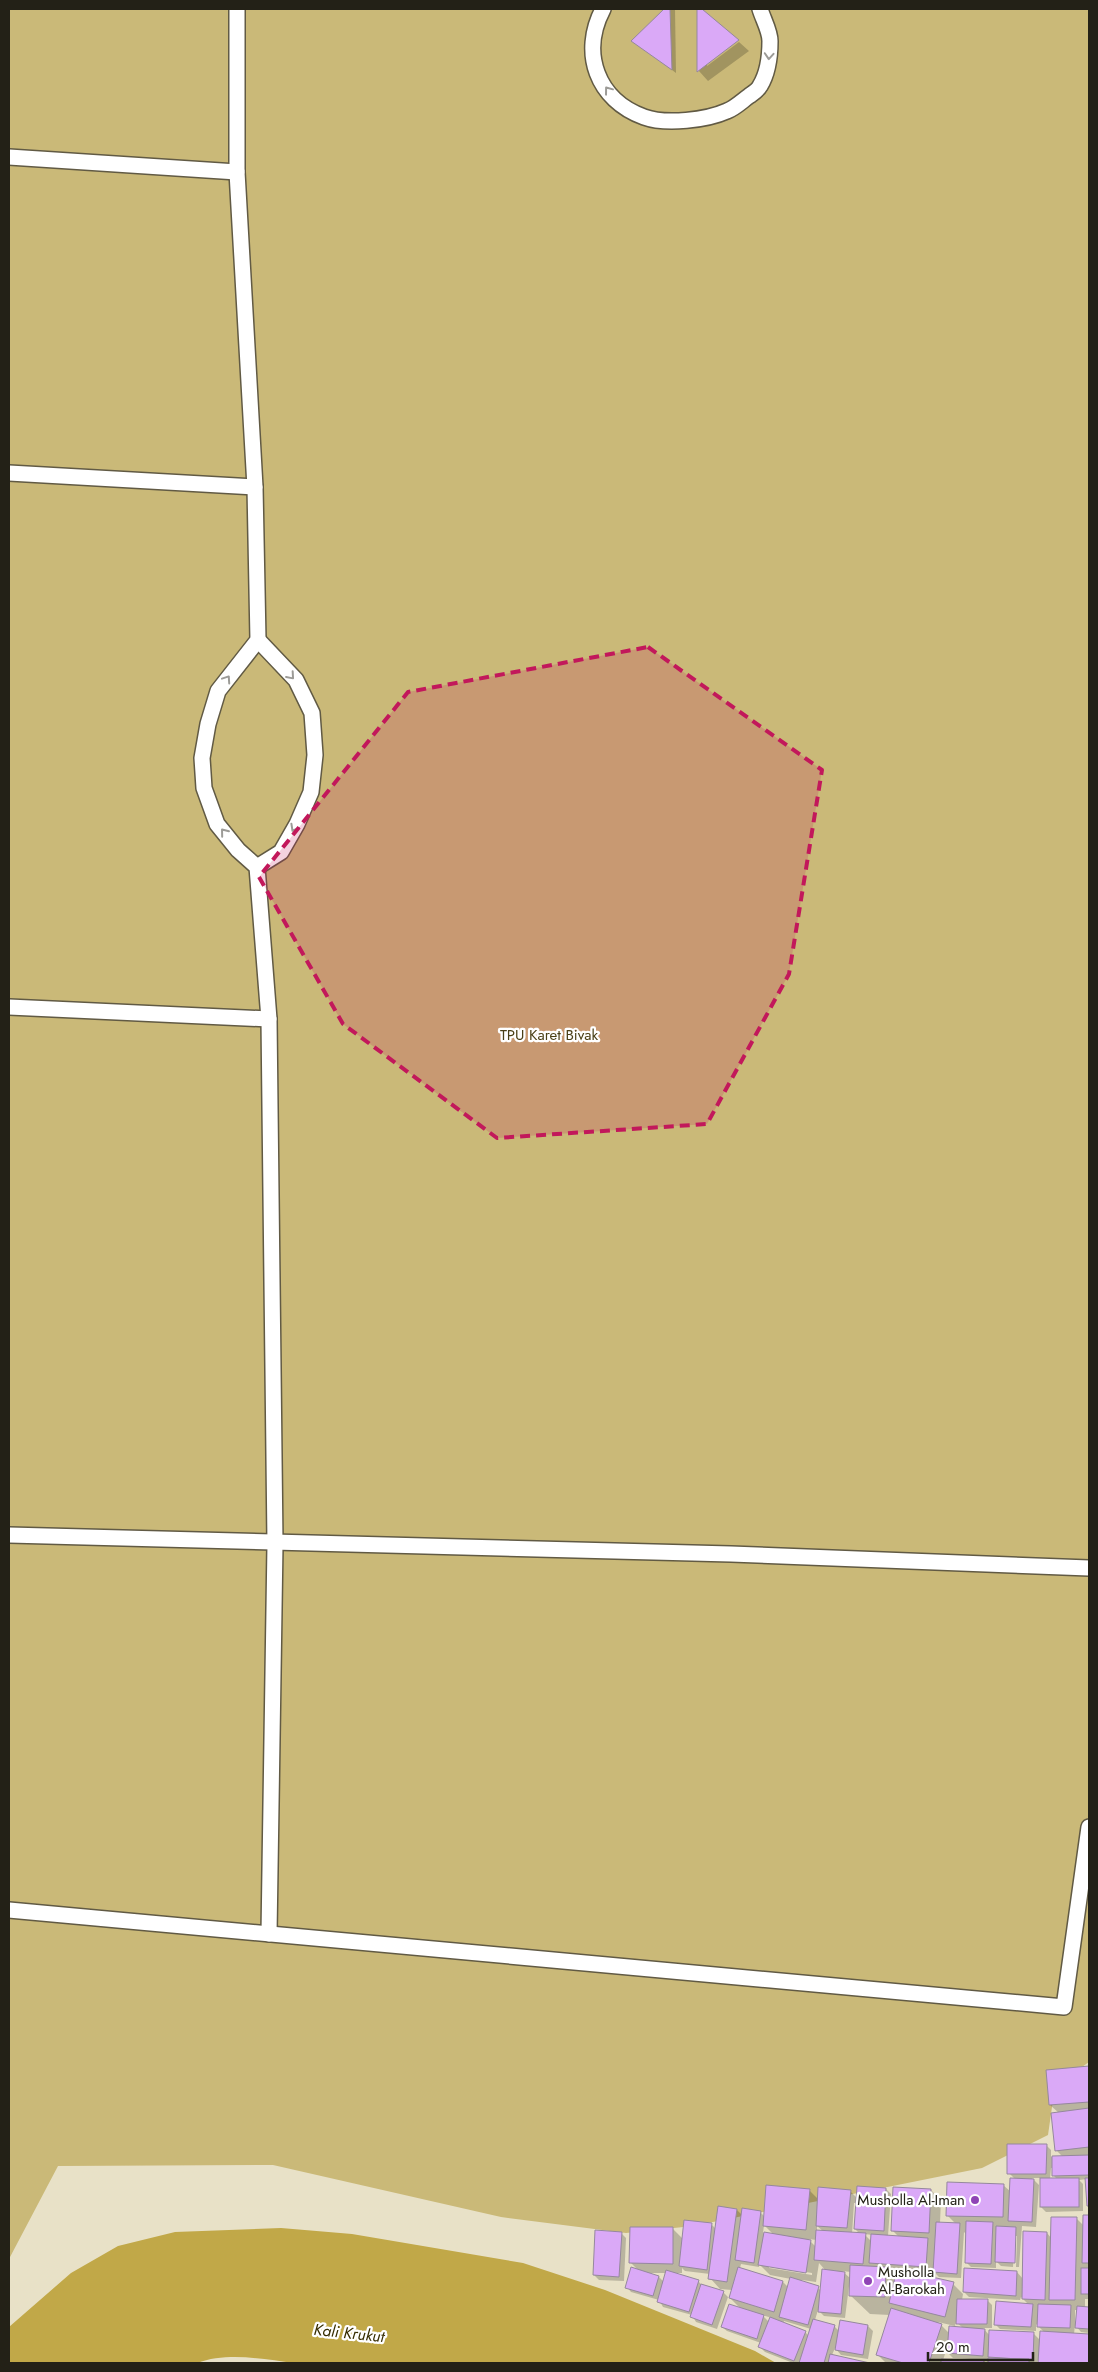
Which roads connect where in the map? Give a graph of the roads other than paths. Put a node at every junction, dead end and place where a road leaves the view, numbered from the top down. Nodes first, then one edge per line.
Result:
1 (237, 9) edge
2 (603, 9) edge
3 (760, 9) edge
4 (9, 157) edge
5 (237, 172) junction
6 (9, 474) edge
7 (255, 487) junction
8 (258, 640) junction
9 (258, 867) junction
10 (9, 1007) edge
11 (269, 1019) junction
12 (9, 1535) edge
13 (275, 1544) junction
14 (1089, 1568) edge
15 (1089, 1827) edge
16 (9, 1910) edge
17 (269, 1934) junction

1 - 5 lane
3 -> 2 lane
4 - 5 lane
5 - 7 lane
6 - 7 lane
7 - 8 lane
9 -> 8 lane
8 -> 9 lane
9 - 11 lane
10 - 11 lane
11 - 13 lane
12 - 13 lane
13 - 14 lane
13 - 17 lane
15 - 17 lane
16 - 17 lane

